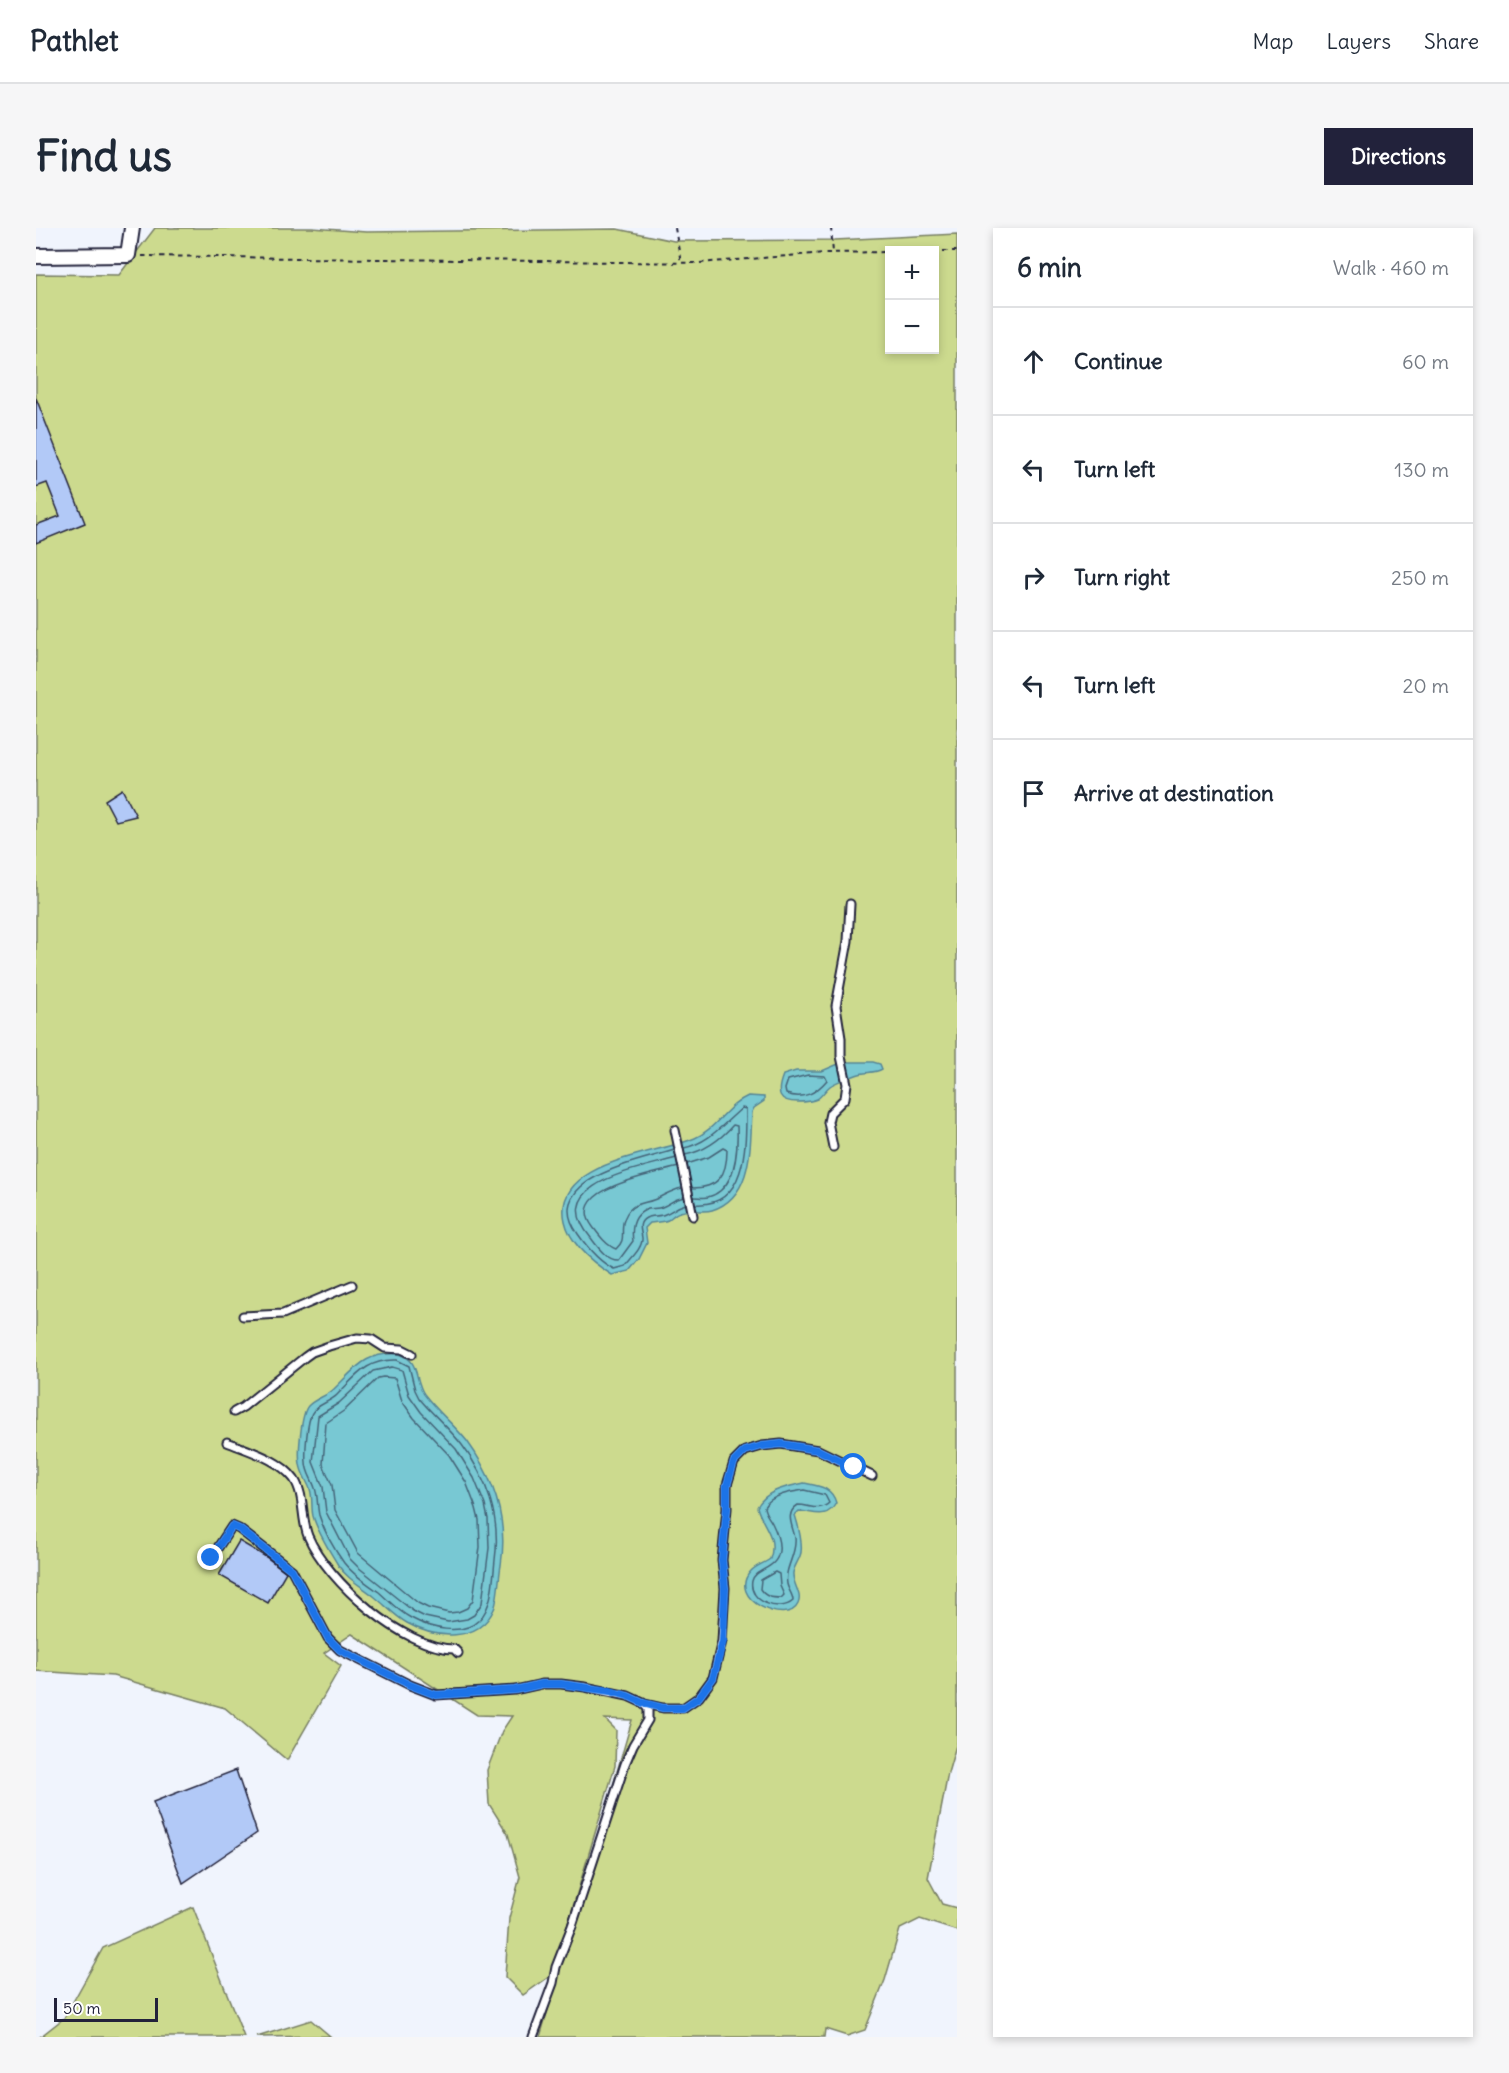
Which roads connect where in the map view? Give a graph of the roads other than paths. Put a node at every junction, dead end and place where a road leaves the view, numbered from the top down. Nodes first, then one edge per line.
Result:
1 (132, 228) edge
2 (36, 256) edge
3 (850, 904) dead end
4 (675, 1130) dead end
5 (832, 1147) dead end
6 (693, 1216) dead end
7 (352, 1285) dead end
8 (243, 1316) dead end
9 (411, 1354) dead end
10 (234, 1412) dead end
11 (227, 1442) dead end
12 (872, 1476) dead end
13 (211, 1558) dead end
14 (458, 1653) dead end
15 (643, 1703) junction
16 (533, 2037) edge

1 - 2 street
3 - 5 lane
4 - 6 lane
7 - 8 lane
9 - 10 lane
11 - 14 lane
12 - 15 lane
13 - 15 lane
15 - 16 lane

